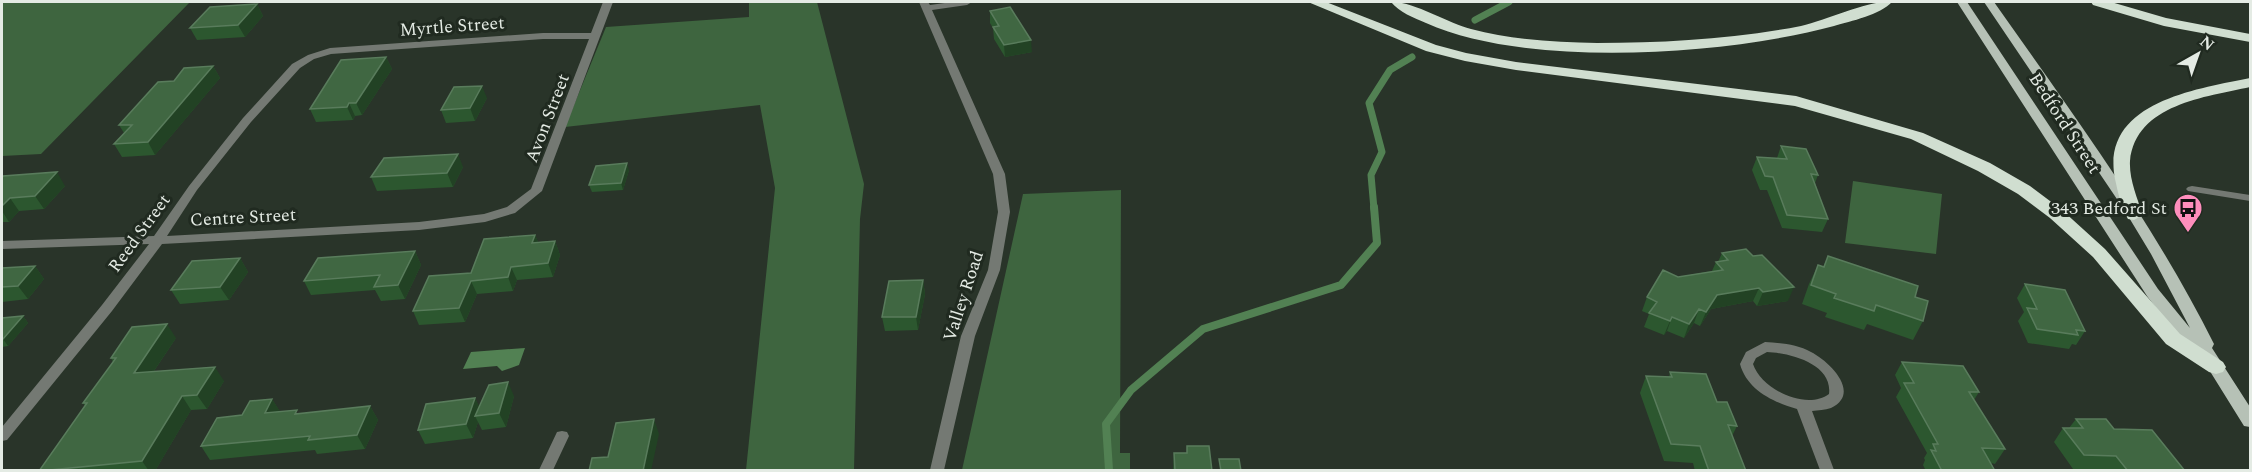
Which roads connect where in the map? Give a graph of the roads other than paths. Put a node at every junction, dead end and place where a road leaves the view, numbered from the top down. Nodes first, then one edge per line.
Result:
1 (608, 2) edge
2 (967, 2) edge
3 (1315, 2) edge
4 (1398, 2) edge
5 (1885, 2) edge
6 (1962, 2) edge
7 (1989, 2) edge
8 (2098, 2) edge
9 (925, 5) edge
10 (596, 36) junction
11 (2250, 38) edge
12 (311, 57) joint
13 (2250, 83) edge
14 (2192, 189) dead end
15 (2250, 198) edge
16 (2134, 215) junction
17 (485, 218) joint
18 (158, 240) junction
19 (2, 245) edge
20 (2204, 348) junction
21 (2217, 367) junction
22 (1803, 406) junction
23 (2250, 421) edge
24 (2, 436) edge
25 (562, 436) dead end
26 (546, 471) edge
27 (936, 471) edge
28 (1827, 471) edge

1 - 10 street, Avon Street
2 - 9 street
3 - 21 highway
4 - 5 highway
6 - 20 main road, Bedford Street
7 - 16 main road, Bedford Street
8 - 11 highway
9 - 27 street, Valley Road
10 - 12 street, Myrtle Street
10 - 17 street, Avon Street
12 - 18 street, Reed Street
13 - 16 highway
14 - 15 street
16 - 20 main road, Bedford Street
17 - 18 street, Centre Street
18 - 19 street, Centre Street
18 - 24 street, Reed Street
20 - 21 main road, Bedford Street
21 - 23 main road, Bedford Street
22 - 22 street
22 - 28 street
25 - 26 street

